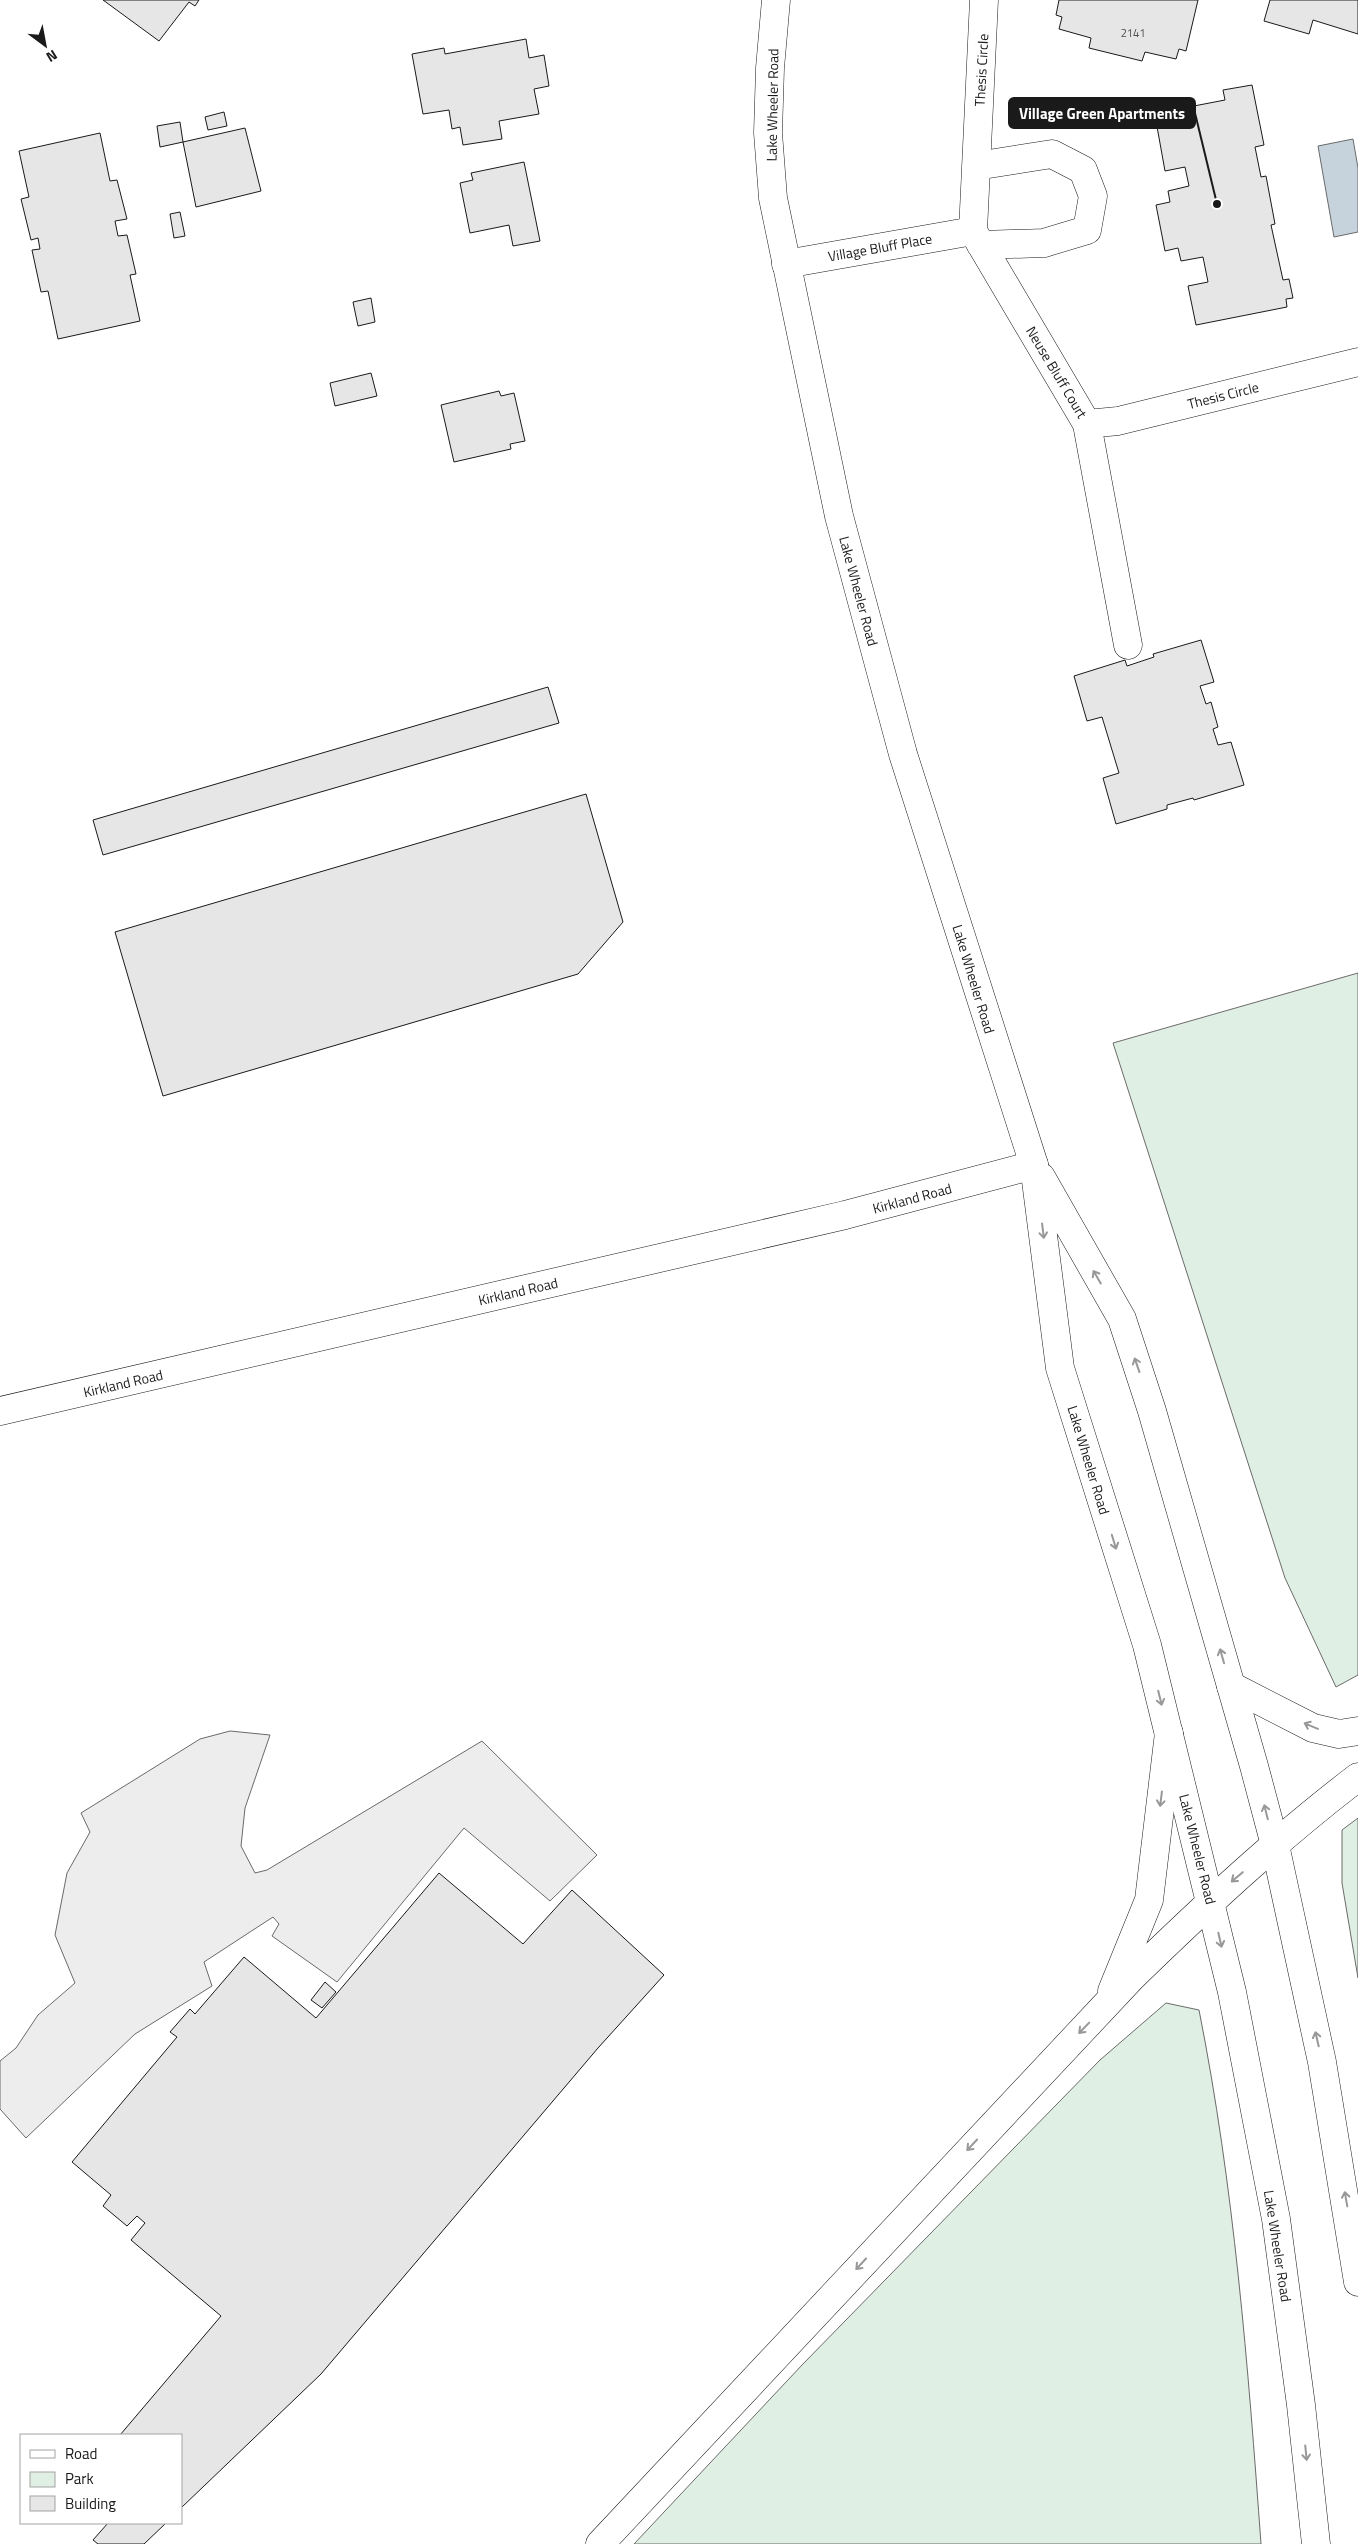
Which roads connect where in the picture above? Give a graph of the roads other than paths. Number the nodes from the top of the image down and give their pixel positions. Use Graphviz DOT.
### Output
graph roads {
  1 [pos="776,0"];
  2 [pos="984,0"];
  3 [pos="976,166"];
  4 [pos="977,238"];
  5 [pos="786,264"];
  6 [pos="1358,362"];
  7 [pos="1087,424"];
  8 [pos="1128,645"];
  9 [pos="1034,1166"];
  10 [pos="0,1411"];
  11 [pos="1231,1686"];
  12 [pos="1358,1731"];
  13 [pos="1169,1733"];
  14 [pos="1358,1777"];
  15 [pos="1274,1846"];
  16 [pos="1211,1900"];
  17 [pos="1107,2004"];
  18 [pos="1358,2282"];
  19 [pos="600,2544"];
  20 [pos="1316,2544"];
  1 -- 5 [label="main road, Lake Wheeler Road"];
  2 -- 3 [label="main road, Thesis Circle"];
  3 -- 4 [label="main road, Thesis Circle"];
  3 -- 4 [label="main road, Village Bluff Place"];
  4 -- 5 [label="main road, Village Bluff Place"];
  4 -- 7 [label="main road, Neuse Bluff Court"];
  5 -- 9 [label="main road, Lake Wheeler Road"];
  6 -- 7 [label="main road, Thesis Circle"];
  7 -- 8 [label="main road, Neuse Bluff Court"];
  9 -- 10 [label="main road, Kirkland Road"];
  11 -- 9 [label="main road, Lake Wheeler Road, one-way"];
  9 -- 13 [label="main road, Lake Wheeler Road, one-way"];
  12 -- 11 [label="main road, one-way"];
  15 -- 11 [label="main road, Lake Wheeler Road, one-way"];
  13 -- 16 [label="main road, Lake Wheeler Road"];
  13 -- 17 [label="main road, one-way"];
  14 -- 15 [label="main road"];
  15 -- 16 [label="main road, one-way"];
  18 -- 15 [label="main road, Lake Wheeler Road, one-way"];
  16 -- 17 [label="main road"];
  16 -- 20 [label="main road, Lake Wheeler Road, one-way"];
  17 -- 19 [label="main road, one-way"];
}
